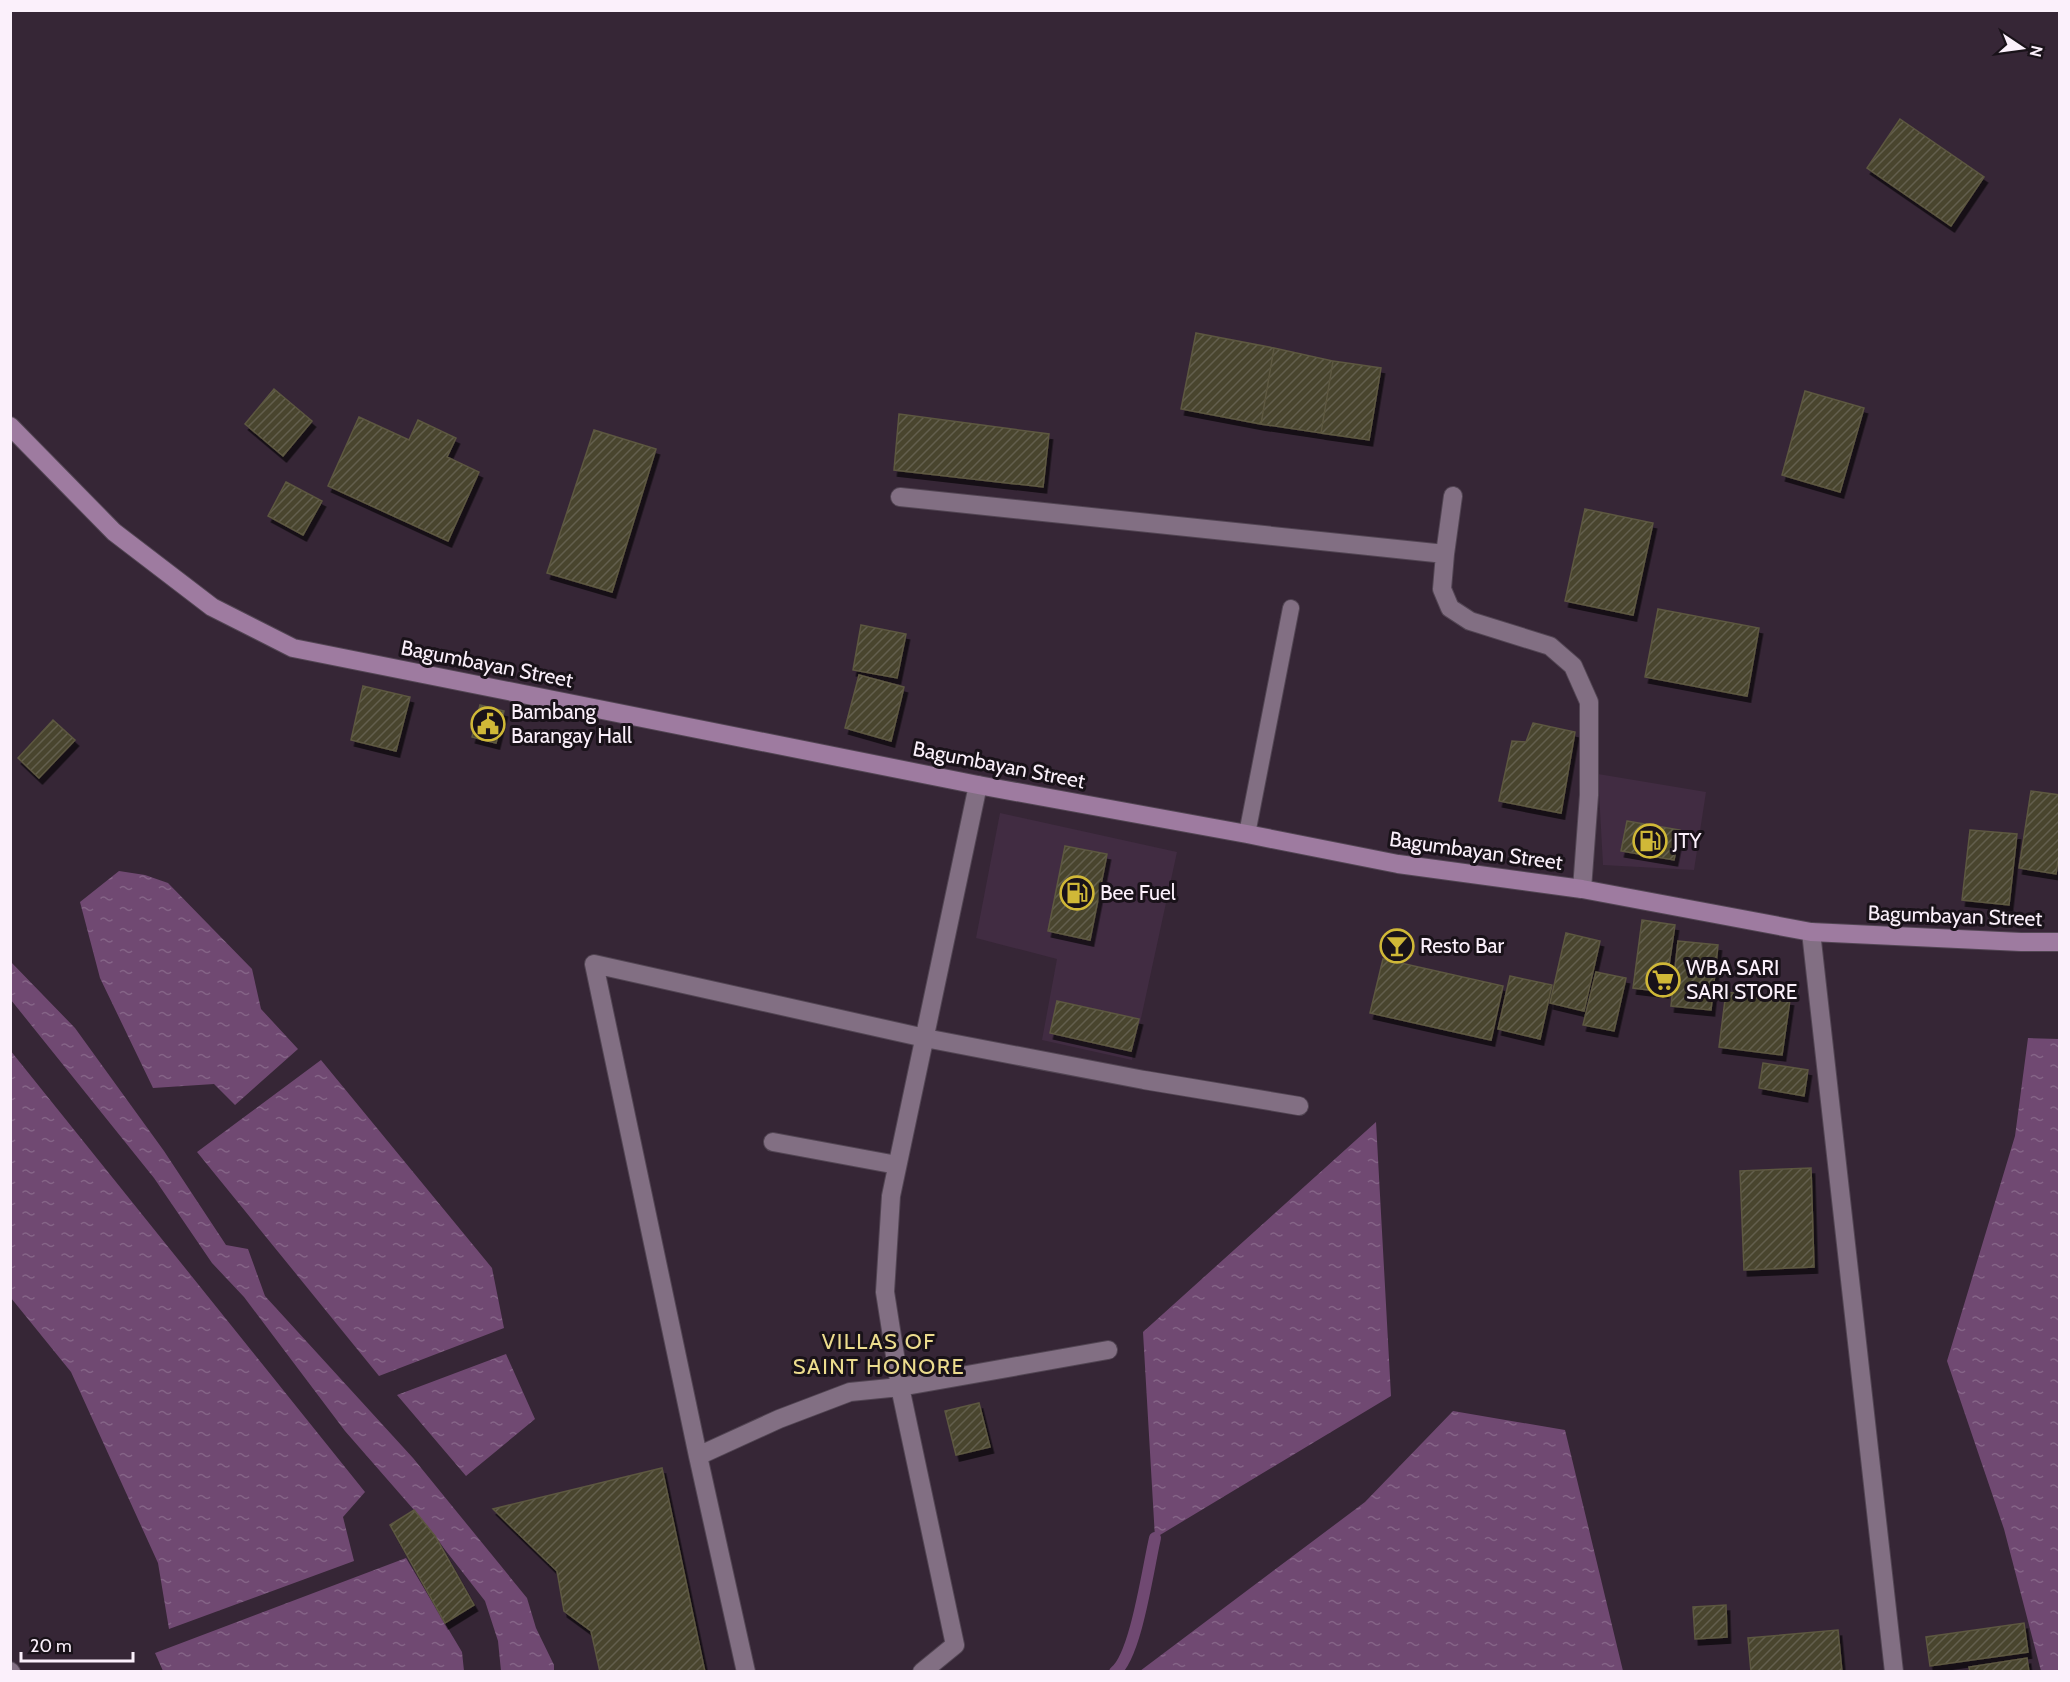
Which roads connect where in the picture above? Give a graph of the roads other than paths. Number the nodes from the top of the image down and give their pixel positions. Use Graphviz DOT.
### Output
graph roads {
  1 [pos="10,426"];
  2 [pos="1453,496"];
  3 [pos="900,497"];
  4 [pos="1445,554"];
  5 [pos="1291,608"];
  6 [pos="978,785"];
  7 [pos="1247,834"];
  8 [pos="1582,889"];
  9 [pos="1811,932"];
  10 [pos="2060,942"];
  11 [pos="925,1038"];
  12 [pos="1299,1106"];
  13 [pos="773,1142"];
  14 [pos="897,1165"];
  15 [pos="1108,1350"];
  16 [pos="900,1387"];
  17 [pos="698,1456"];
  18 [pos="746,1671"];
  19 [pos="922,1671"];
  20 [pos="1894,1671"];
  1 -- 6 [label="main road, Bagumbayan Street"];
  2 -- 4 [label="street"];
  3 -- 4 [label="street"];
  4 -- 8 [label="street"];
  5 -- 7 [label="lane"];
  6 -- 7 [label="main road, Bagumbayan Street"];
  6 -- 11 [label="street"];
  7 -- 8 [label="main road, Bagumbayan Street"];
  8 -- 9 [label="main road, Bagumbayan Street"];
  9 -- 10 [label="main road, Bagumbayan Street"];
  9 -- 20 [label="street"];
  11 -- 12 [label="street"];
  11 -- 14 [label="street"];
  11 -- 17 [label="street"];
  13 -- 14 [label="street"];
  14 -- 16 [label="street"];
  15 -- 16 [label="street"];
  16 -- 17 [label="street"];
  16 -- 19 [label="street"];
  17 -- 18 [label="street"];
}
